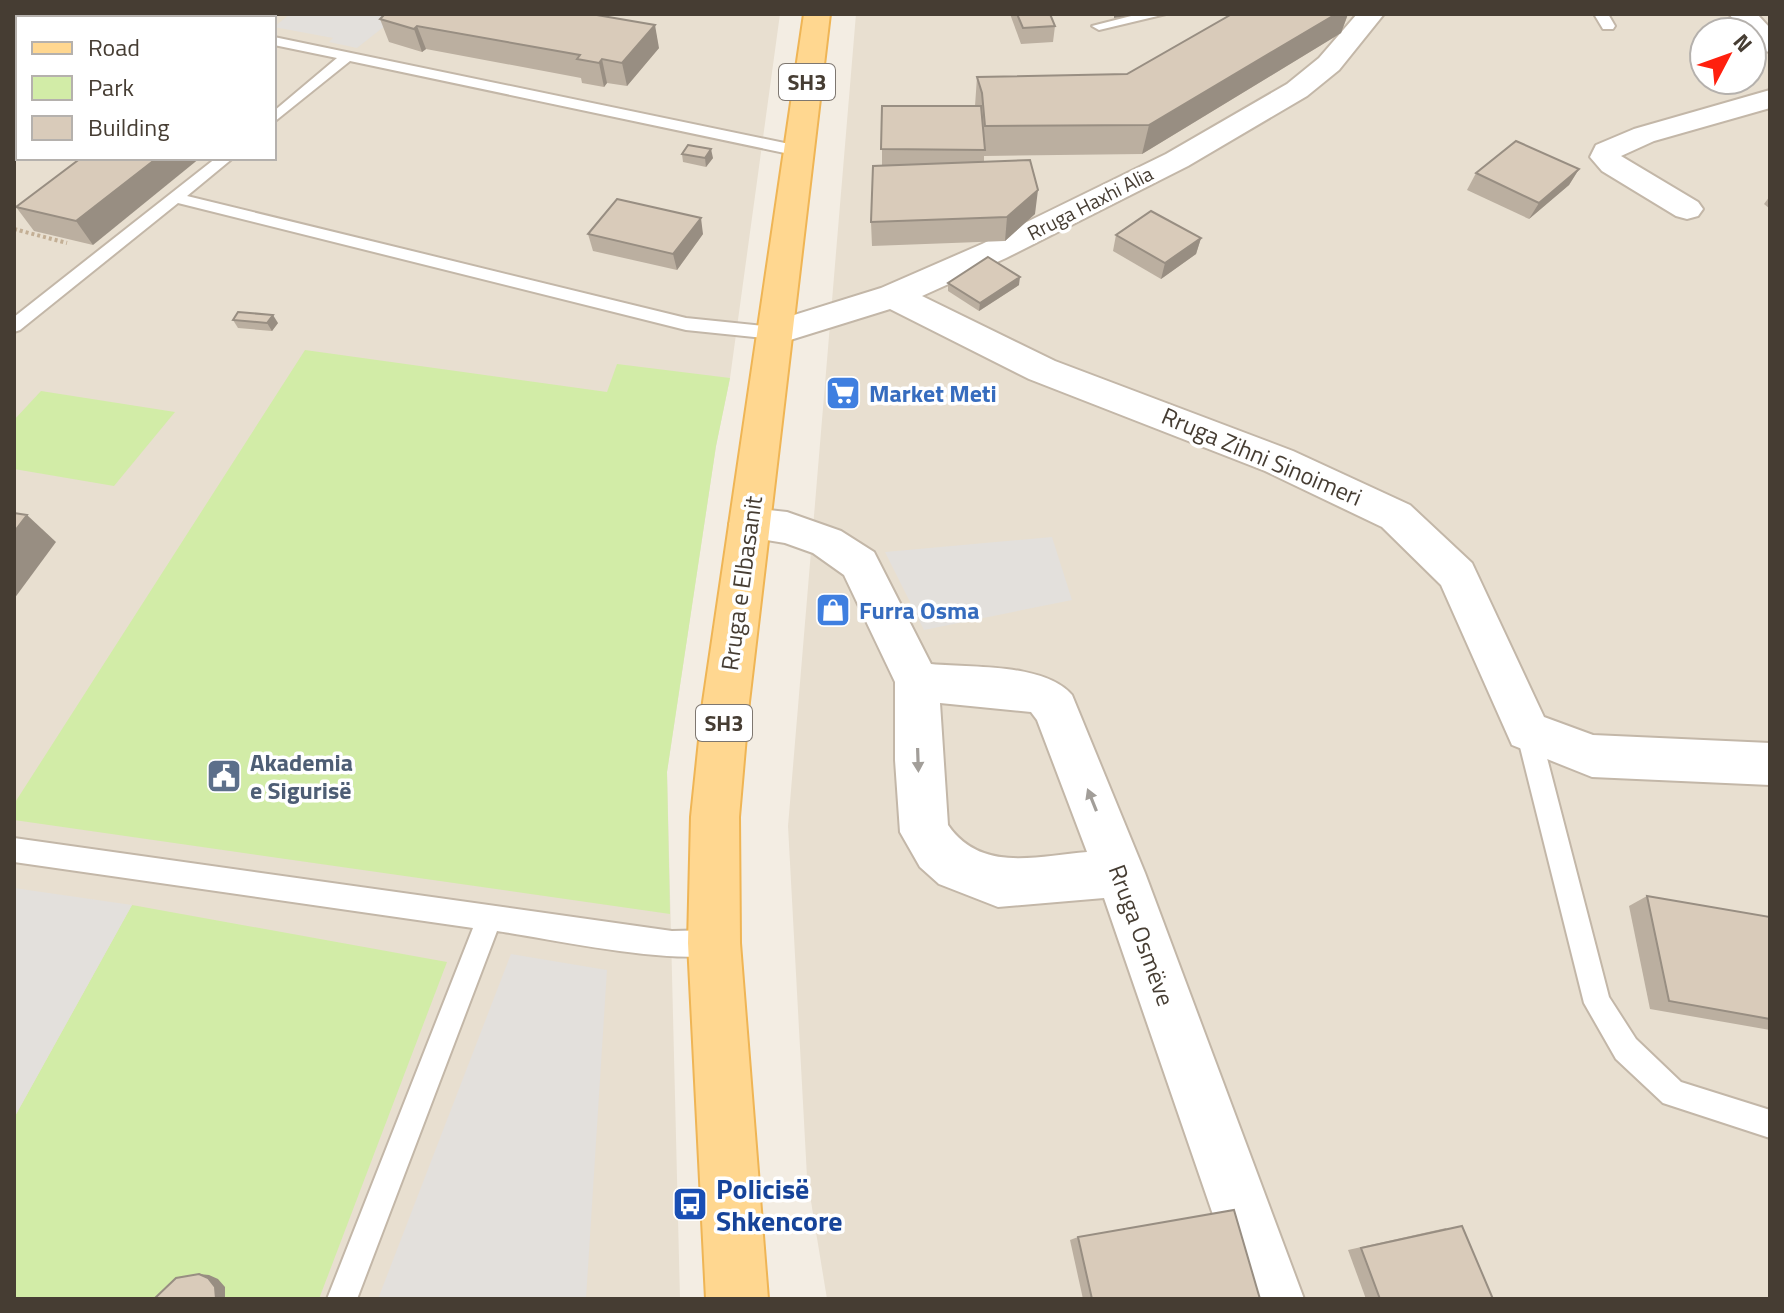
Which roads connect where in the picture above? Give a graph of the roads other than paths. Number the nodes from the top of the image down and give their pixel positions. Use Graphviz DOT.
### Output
graph roads {
  1 [pos="817,14"];
  2 [pos="1159,14"];
  3 [pos="1371,14"];
  4 [pos="1742,14"];
  5 [pos="1099,26"];
  6 [pos="276,41"];
  7 [pos="1770,44"];
  8 [pos="348,56"];
  9 [pos="1770,99"];
  10 [pos="276,116"];
  11 [pos="799,151"];
  12 [pos="223,160"];
  13 [pos="176,198"];
  14 [pos="1687,209"];
  15 [pos="893,296"];
  16 [pos="14,326"];
  17 [pos="774,333"];
  18 [pos="749,524"];
  19 [pos="917,682"];
  20 [pos="1528,731"];
  21 [pos="1770,764"];
  22 [pos="14,850"];
  23 [pos="1120,873"];
  24 [pos="490,916"];
  25 [pos="714,943"];
  26 [pos="1770,1124"];
  27 [pos="342,1299"];
  28 [pos="737,1299"];
  29 [pos="1273,1299"];
  1 -- 11 [label="main road, Rruga e Elbasanit / SH3"];
  2 -- 5 [label="lane"];
  3 -- 15 [label="street, Rruga Haxhi Alia"];
  4 -- 7 [label="street"];
  6 -- 8 [label="lane"];
  8 -- 10 [label="lane"];
  8 -- 11 [label="lane"];
  9 -- 14 [label="street"];
  11 -- 17 [label="main road, Rruga e Elbasanit / SH3"];
  12 -- 13 [label="lane"];
  13 -- 16 [label="lane"];
  13 -- 17 [label="lane"];
  15 -- 17 [label="street, Rruga Haxhi Alia"];
  15 -- 20 [label="street, Rruga Zihni Sinoimeri"];
  17 -- 18 [label="main road, Rruga e Elbasanit / SH3"];
  18 -- 19 [label="street"];
  18 -- 25 [label="main road, Rruga e Elbasanit / SH3"];
  23 -- 19 [label="street, Rruga Osmëve, one-way"];
  19 -- 23 [label="street, one-way"];
  20 -- 21 [label="street"];
  20 -- 26 [label="lane, Rruga Zihni Sinoimeri"];
  22 -- 24 [label="lane"];
  23 -- 29 [label="street, Rruga Osmëve"];
  24 -- 25 [label="lane"];
  24 -- 27 [label="lane"];
  25 -- 28 [label="main road, Rruga e Elbasanit / SH3"];
}
